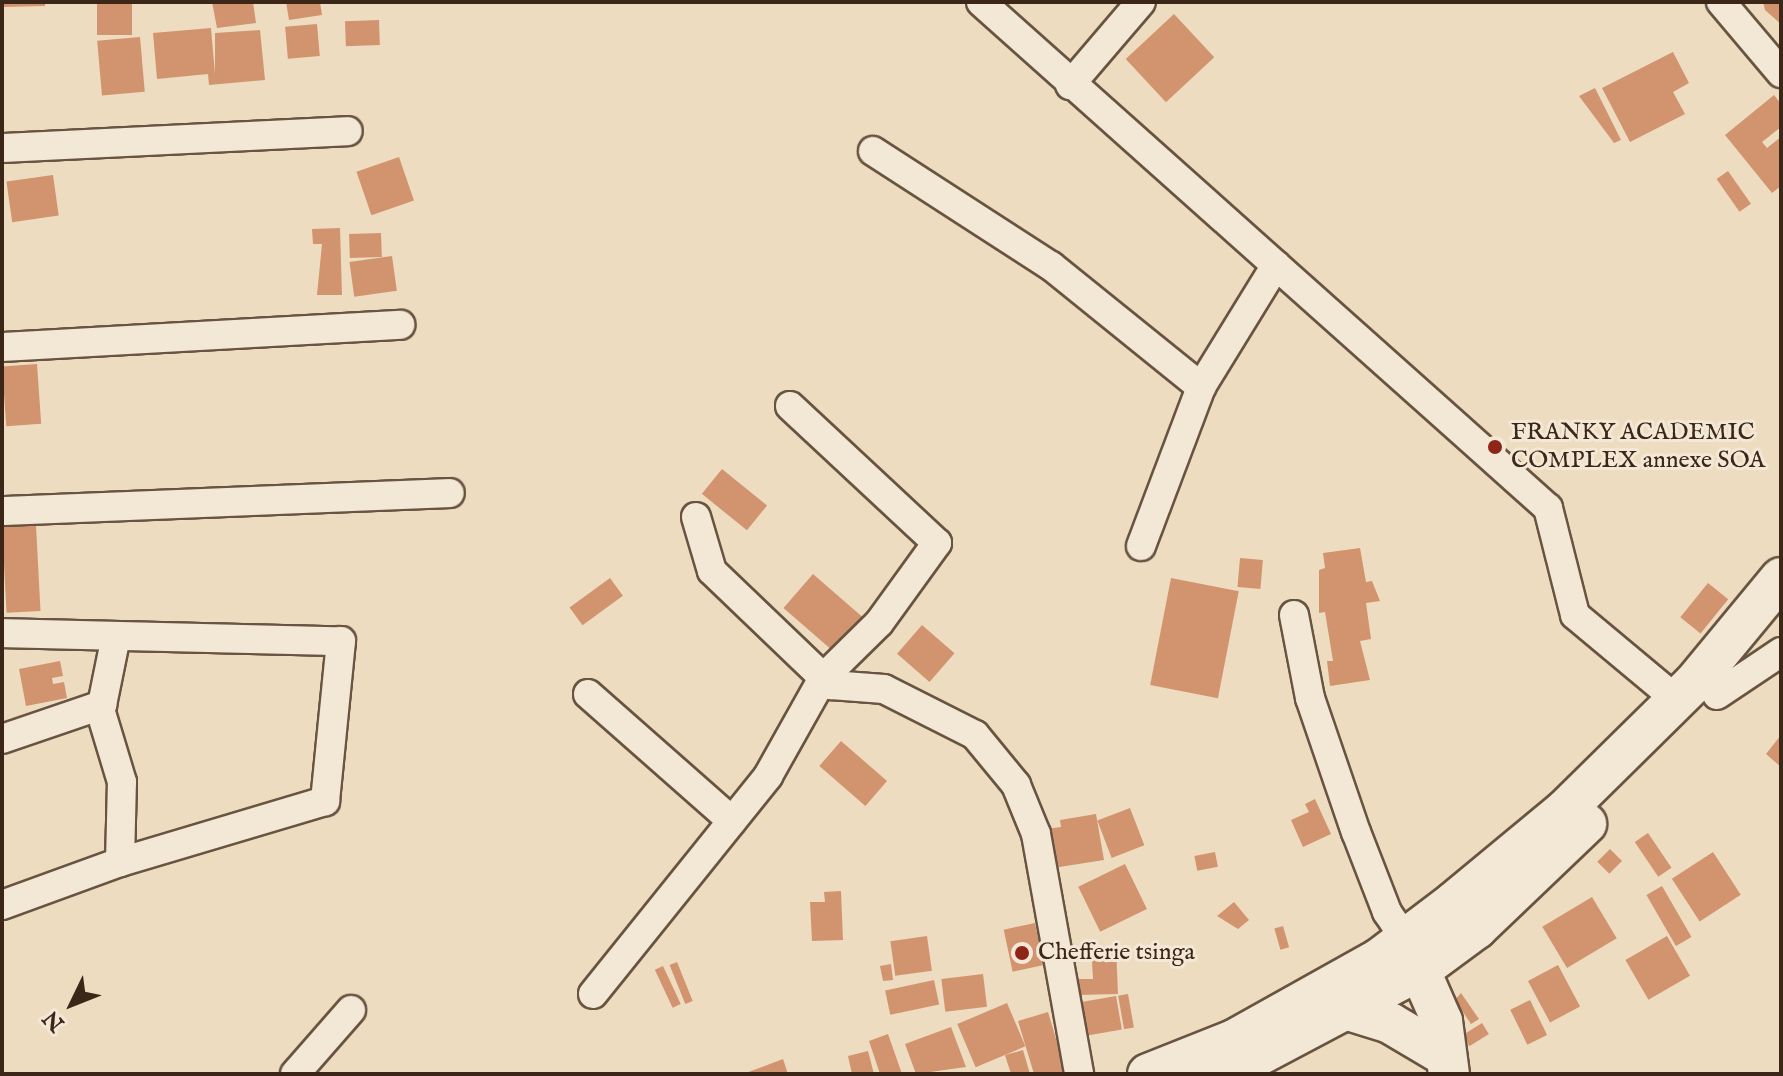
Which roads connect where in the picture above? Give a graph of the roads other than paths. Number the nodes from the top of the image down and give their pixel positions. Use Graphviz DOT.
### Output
graph roads {
  1 [pos="981,2"];
  2 [pos="1141,2"];
  3 [pos="1721,2"];
  4 [pos="1779,66"];
  5 [pos="1070,85"];
  6 [pos="348,131"];
  7 [pos="2,148"];
  8 [pos="873,151"];
  9 [pos="1276,265"];
  10 [pos="400,325"];
  11 [pos="2,347"];
  12 [pos="1201,387"];
  13 [pos="790,406"];
  14 [pos="450,493"];
  15 [pos="2,511"];
  16 [pos="696,517"];
  17 [pos="1141,546"];
  18 [pos="1781,578"];
  19 [pos="1294,615"];
  20 [pos="1781,619"];
  21 [pos="2,633"];
  22 [pos="116,636"];
  23 [pos="1781,652"];
  24 [pos="823,678"];
  25 [pos="588,694"];
  26 [pos="1717,695"];
  27 [pos="1677,700"];
  28 [pos="99,706"];
  29 [pos="2,739"];
  30 [pos="732,821"];
  31 [pos="120,862"];
  32 [pos="2,905"];
  33 [pos="1472,932"];
  34 [pos="1401,950"];
  35 [pos="593,994"];
  36 [pos="351,1010"];
  37 [pos="1348,1010"];
  38 [pos="1444,1053"];
  39 [pos="295,1074"];
  40 [pos="1079,1074"];
  41 [pos="1148,1074"];
  42 [pos="1223,1074"];
  1 -- 5 [label="street"];
  2 -- 5 [label="street"];
  3 -- 4 [label="street"];
  5 -- 9 [label="street"];
  6 -- 7 [label="street"];
  8 -- 12 [label="street"];
  9 -- 12 [label="street"];
  9 -- 27 [label="street"];
  10 -- 11 [label="street"];
  12 -- 17 [label="street"];
  13 -- 24 [label="street"];
  14 -- 15 [label="street"];
  16 -- 24 [label="street"];
  18 -- 27 [label="main road"];
  19 -- 34 [label="street"];
  20 -- 26 [label="main road"];
  21 -- 22 [label="street"];
  22 -- 28 [label="street"];
  22 -- 31 [label="street"];
  23 -- 26 [label="street"];
  24 -- 30 [label="street"];
  24 -- 40 [label="street"];
  25 -- 30 [label="street"];
  26 -- 33 [label="main road"];
  27 -- 34 [label="main road"];
  28 -- 29 [label="street"];
  28 -- 31 [label="street"];
  30 -- 35 [label="street"];
  31 -- 32 [label="street"];
  33 -- 34 [label="main road"];
  33 -- 38 [label="main road"];
  34 -- 37 [label="main road"];
  34 -- 38 [label="main road"];
  34 -- 41 [label="main road"];
  36 -- 39 [label="street"];
  37 -- 38 [label="main road"];
  37 -- 42 [label="main road"];
}
